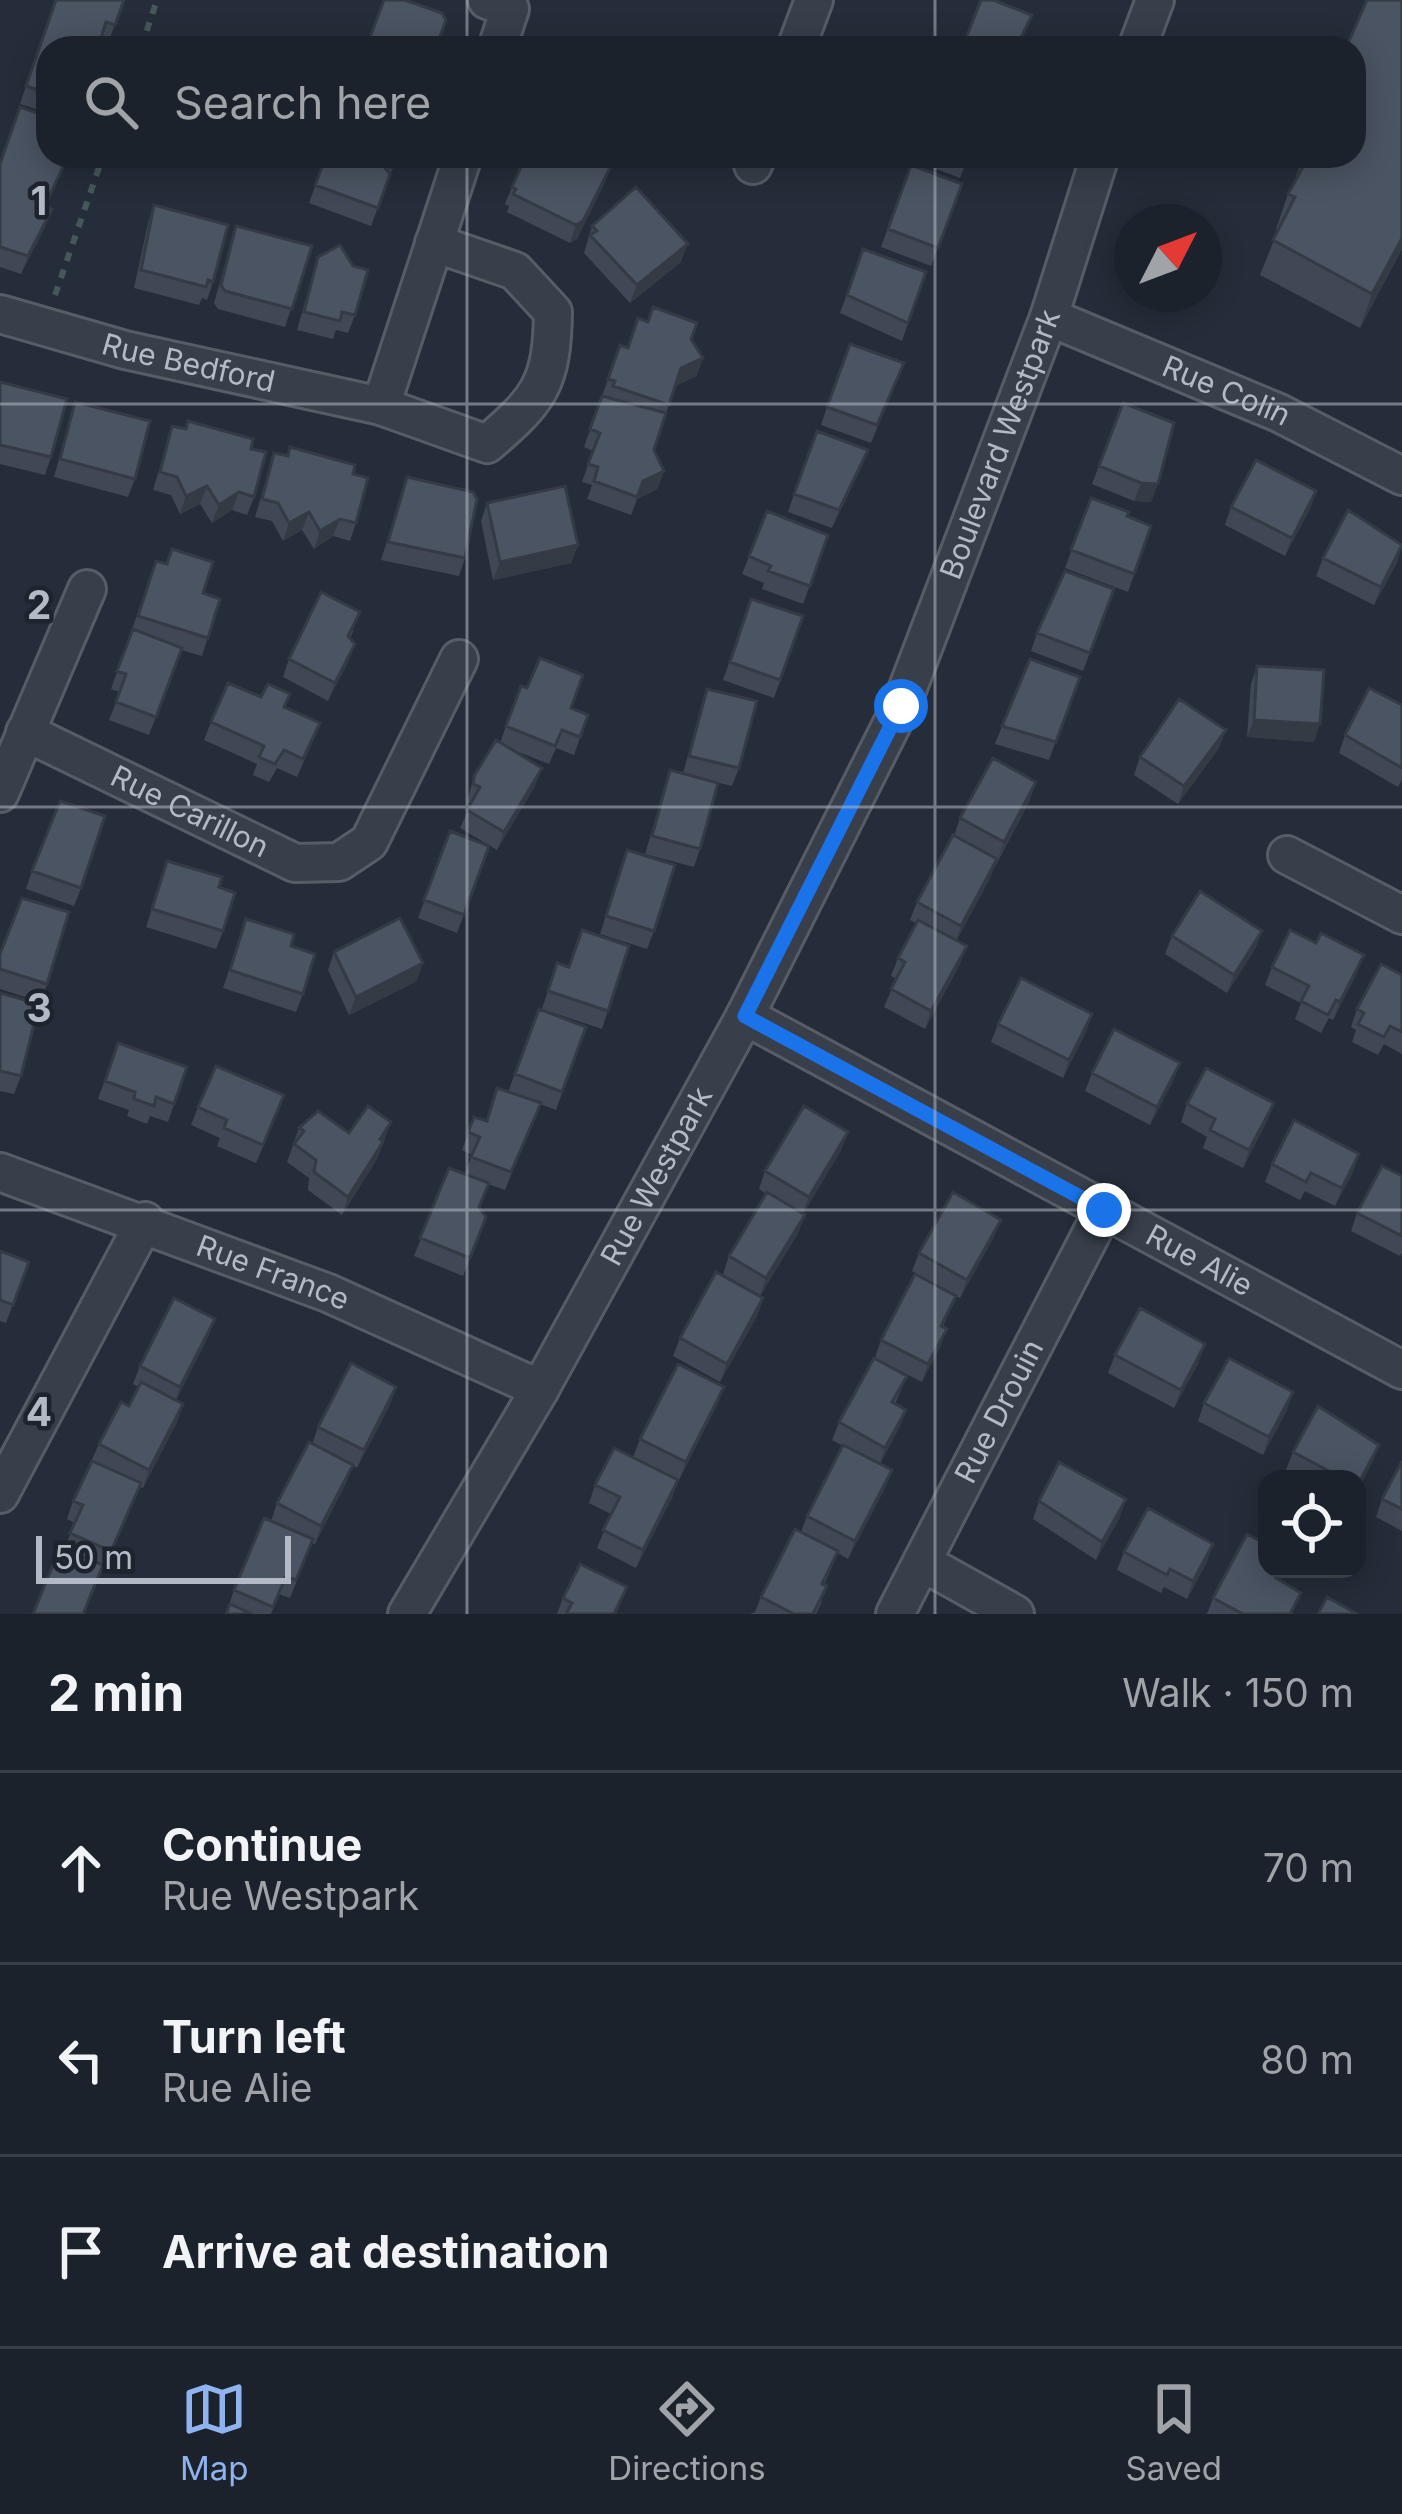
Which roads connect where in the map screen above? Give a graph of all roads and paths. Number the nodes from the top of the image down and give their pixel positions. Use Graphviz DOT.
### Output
graph roads {
  1 [pos="158,0"];
  2 [pos="487,0"];
  3 [pos="814,0"];
  4 [pos="1155,0"];
  5 [pos="145,36"];
  6 [pos="501,36"];
  7 [pos="800,36"];
  8 [pos="1142,36"];
  9 [pos="100,168"];
  10 [pos="459,168"];
  11 [pos="1096,168"];
  12 [pos="434,244"];
  13 [pos="0,314"];
  14 [pos="1048,317"];
  15 [pos="44,327"];
  16 [pos="381,406"];
  17 [pos="1402,476"];
  18 [pos="87,589"];
  19 [pos="459,659"];
  20 [pos="889,728"];
  21 [pos="25,732"];
  22 [pos="0,793"];
  23 [pos="1287,855"];
  24 [pos="1402,915"];
  25 [pos="745,1016"];
  26 [pos="0,1172"];
  27 [pos="1104,1210"];
  28 [pos="145,1221"];
  29 [pos="1402,1370"];
  30 [pos="540,1389"];
  31 [pos="0,1494"];
  32 [pos="922,1562"];
  33 [pos="407,1614"];
  34 [pos="895,1614"];
  35 [pos="1015,1614"];
  1 -- 5 [label="path"];
  2 -- 6 [label="street"];
  3 -- 7 [label="street"];
  4 -- 8 [label="street"];
  9 -- 15 [label="path"];
  10 -- 12 [label="street"];
  11 -- 14 [label="street, Boulevard Westpark"];
  12 -- 16 [label="street"];
  12 -- 16 [label="street, Rue Bedford"];
  13 -- 15 [label="street, Rue Bedford"];
  14 -- 17 [label="street, Rue Colin"];
  14 -- 20 [label="street, Boulevard Westpark"];
  15 -- 16 [label="street, Rue Bedford"];
  18 -- 21 [label="street"];
  19 -- 21 [label="street, Rue Carillon"];
  20 -- 25 [label="street, Rue Westpark"];
  21 -- 22 [label="street"];
  23 -- 24 [label="street"];
  25 -- 27 [label="street, Rue Alie"];
  25 -- 30 [label="street, Rue Westpark"];
  26 -- 28 [label="street, Rue France"];
  27 -- 29 [label="street, Rue Alie"];
  27 -- 32 [label="street, Rue Drouin"];
  28 -- 30 [label="street, Rue France"];
  28 -- 31 [label="street"];
  30 -- 33 [label="street, Rue Westpark"];
  32 -- 34 [label="street, Rue Drouin"];
  32 -- 35 [label="street"];
}
